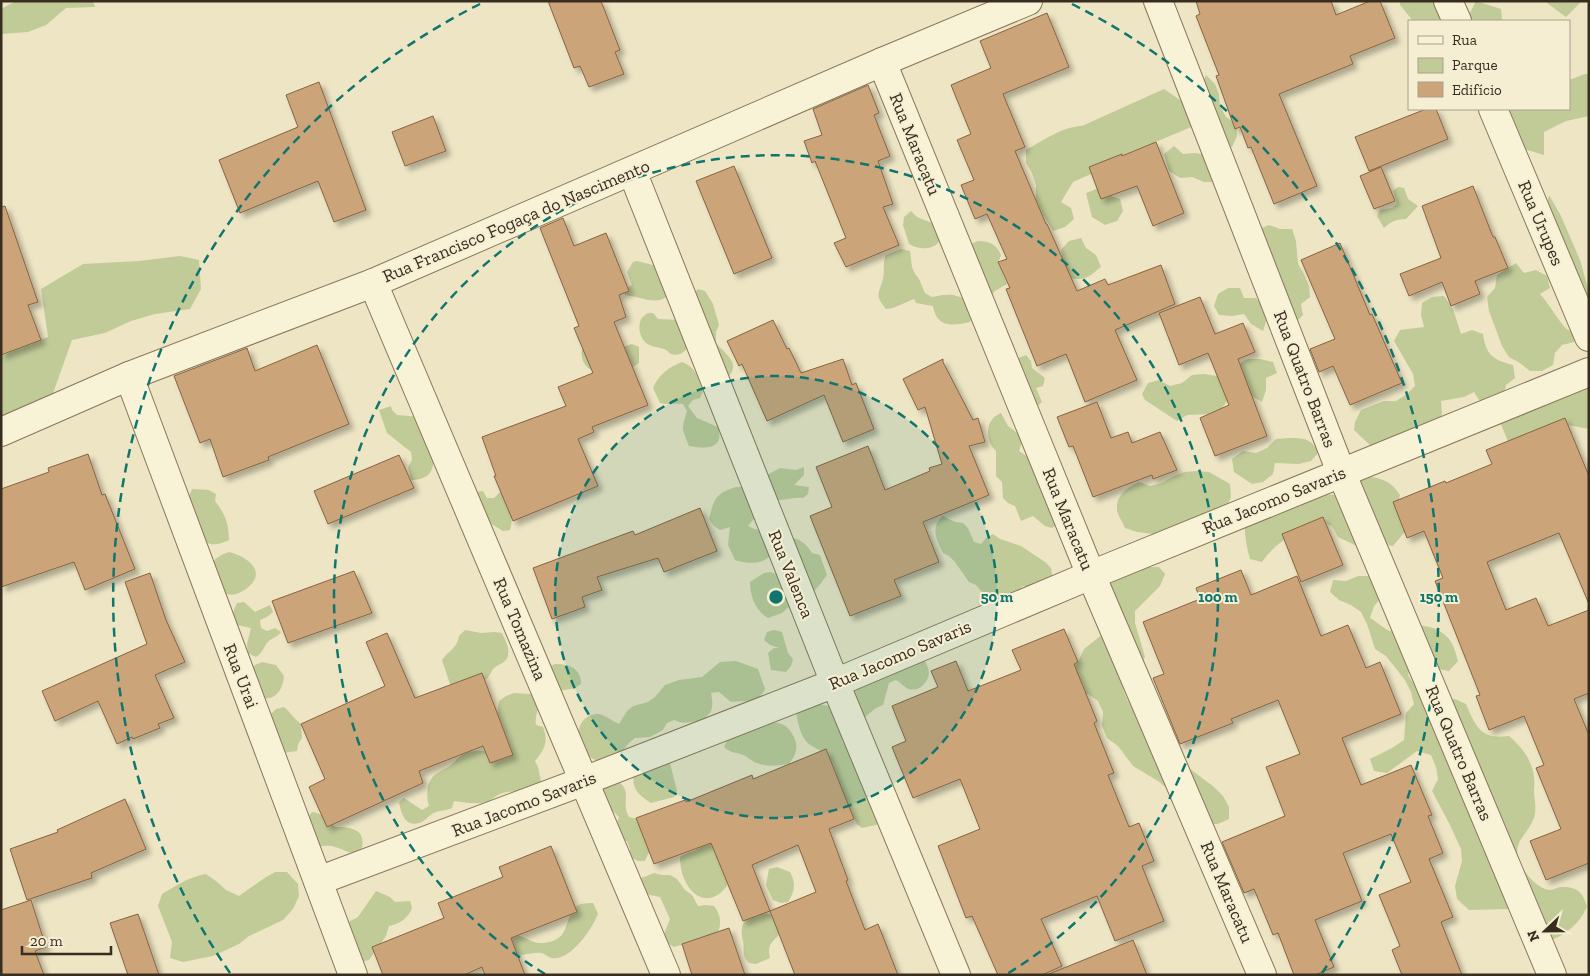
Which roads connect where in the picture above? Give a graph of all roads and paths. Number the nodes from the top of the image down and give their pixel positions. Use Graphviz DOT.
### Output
graph roads {
  1 [pos="1028,1"];
  2 [pos="1158,1"];
  3 [pos="1448,1"];
  4 [pos="1457,20"];
  5 [pos="882,62"];
  6 [pos="1493,110"];
  7 [pos="632,171"];
  8 [pos="373,283"];
  9 [pos="1589,337"];
  10 [pos="1589,372"];
  11 [pos="129,376"];
  12 [pos="1,432"];
  13 [pos="1341,472"];
  14 [pos="1091,575"];
  15 [pos="835,683"];
  16 [pos="584,781"];
  17 [pos="318,881"];
  18 [pos="354,975"];
  19 [pos="666,975"];
  20 [pos="956,975"];
  21 [pos="1262,975"];
  22 [pos="1552,975"];
  1 -- 5 [label="street, Rua Francisco Fogaça do Nascimento"];
  2 -- 13 [label="street, Rua Quatro Barras"];
  3 -- 4 [label="street"];
  5 -- 7 [label="street, Rua Francisco Fogaça do Nascimento"];
  5 -- 14 [label="street, Rua Maracatu"];
  6 -- 9 [label="street, Rua Urupes"];
  7 -- 8 [label="street, Rua Francisco Fogaça do Nascimento"];
  7 -- 15 [label="street, Rua Valenca"];
  8 -- 11 [label="street, Rua Francisco Fogaça do Nascimento"];
  8 -- 16 [label="street, Rua Tomazina"];
  10 -- 13 [label="street, Rua Jacomo Savaris"];
  11 -- 12 [label="street, Rua Francisco Fogaça do Nascimento"];
  11 -- 17 [label="street, Rua Urai"];
  13 -- 14 [label="street, Rua Jacomo Savaris"];
  13 -- 22 [label="street, Rua Quatro Barras"];
  14 -- 15 [label="street, Rua Jacomo Savaris"];
  14 -- 21 [label="street, Rua Maracatu"];
  15 -- 16 [label="street, Rua Jacomo Savaris"];
  15 -- 20 [label="street, Rua Valenca"];
  16 -- 17 [label="street, Rua Jacomo Savaris"];
  16 -- 19 [label="street, Rua Tomazina"];
  17 -- 18 [label="street, Rua Urai"];
}
